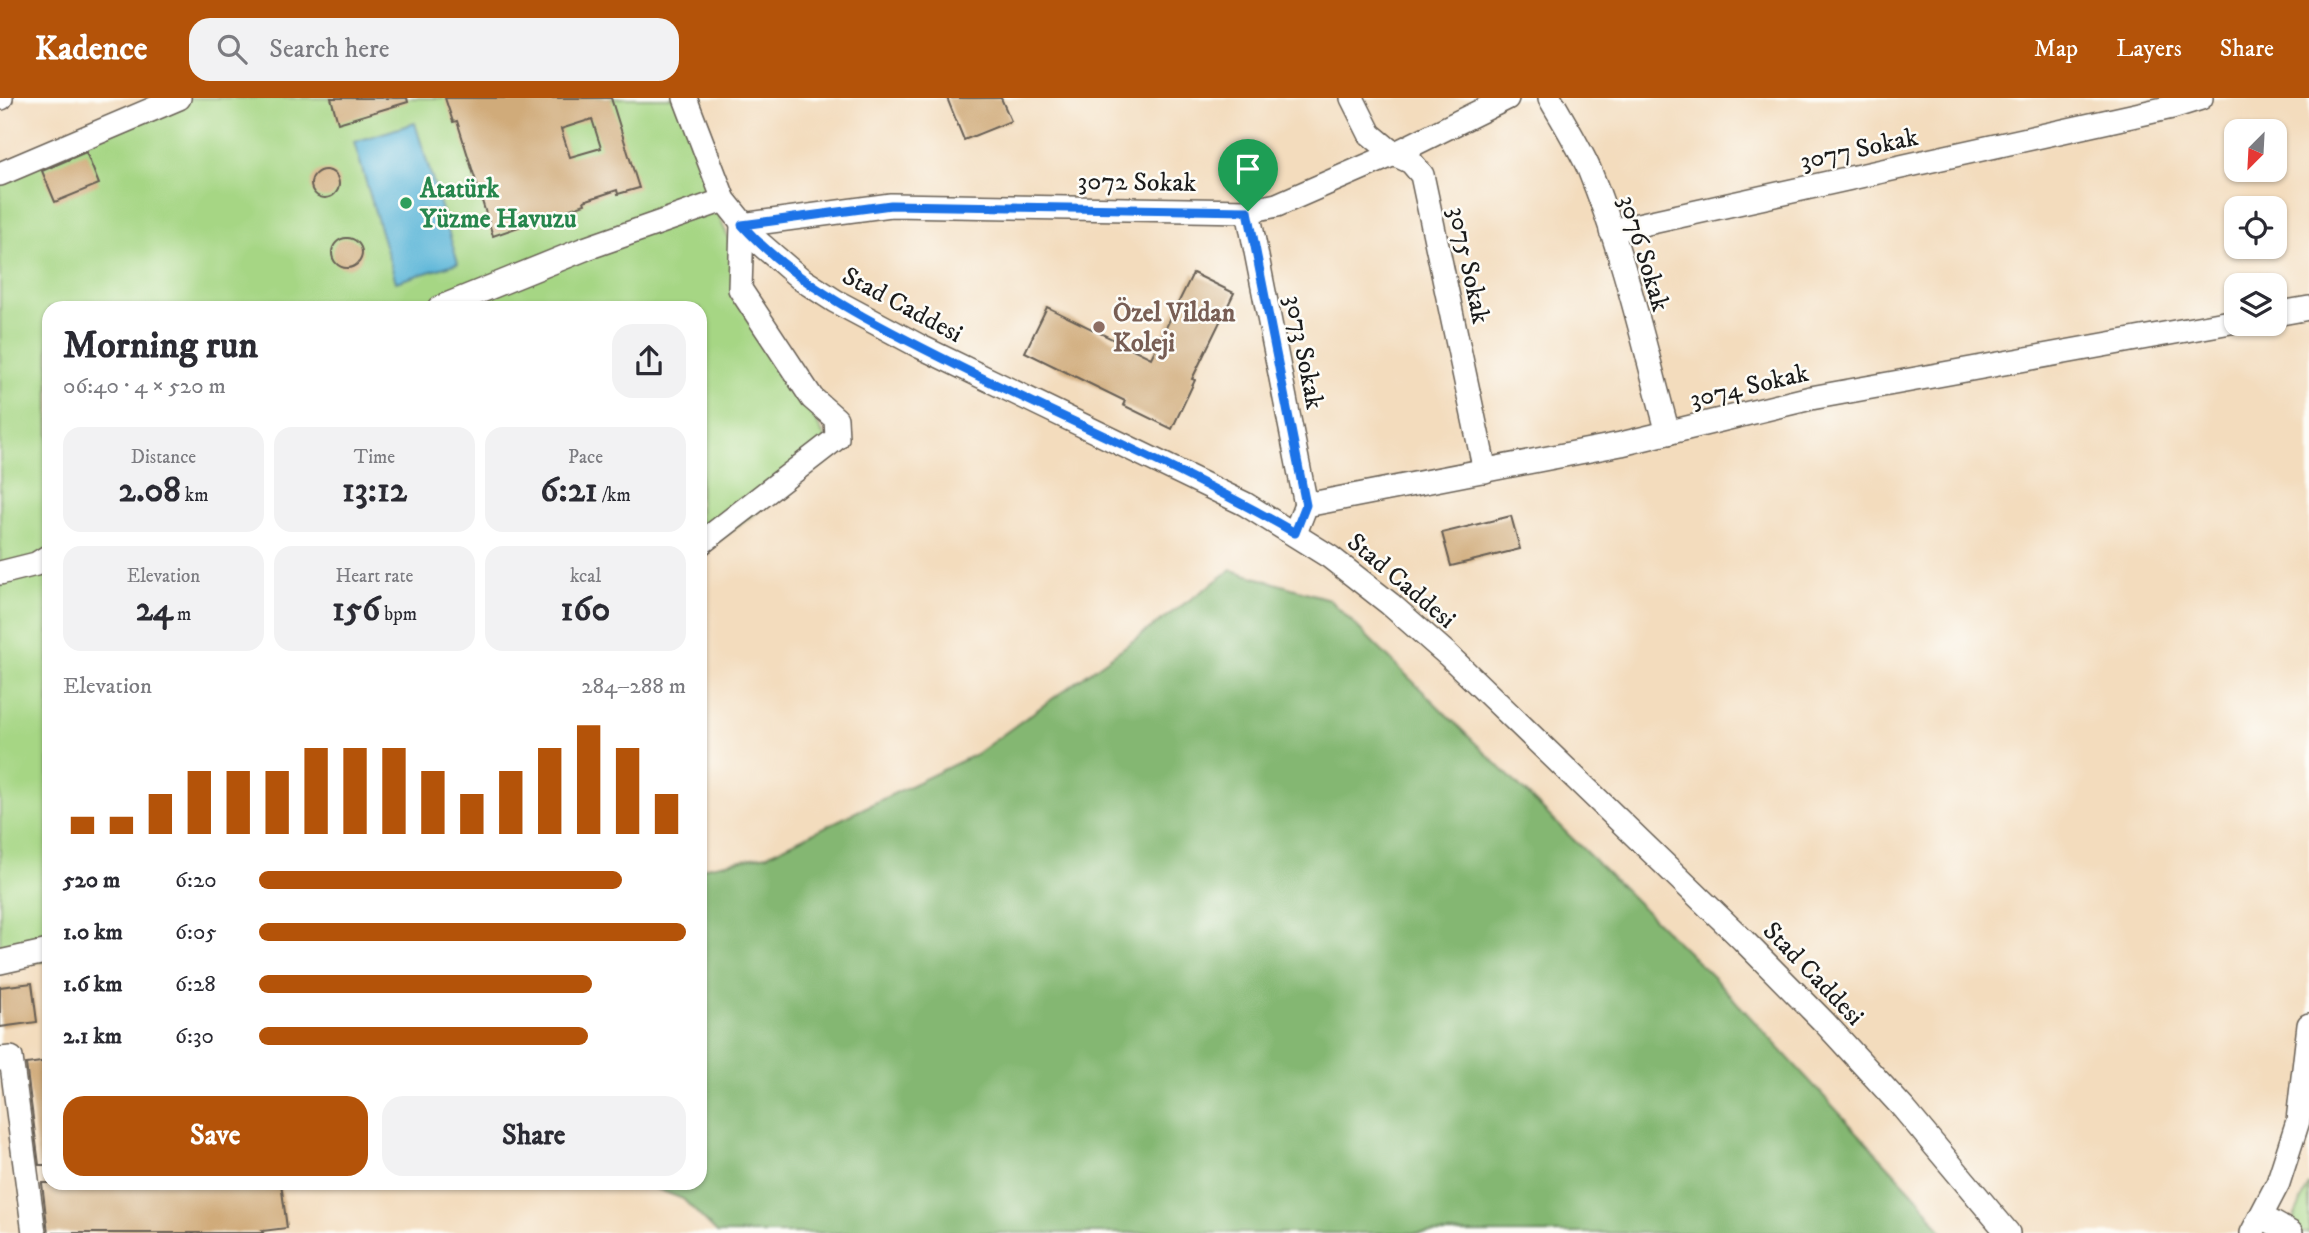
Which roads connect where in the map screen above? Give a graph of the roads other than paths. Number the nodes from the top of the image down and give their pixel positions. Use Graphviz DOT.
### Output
graph roads {
  1 [pos="685,98"];
  2 [pos="1352,98"];
  3 [pos="1507,98"];
  4 [pos="1550,98"];
  5 [pos="2201,98"];
  6 [pos="174,99"];
  7 [pos="1394,154"];
  8 [pos="0,173"];
  9 [pos="724,200"];
  10 [pos="1248,211"];
  11 [pos="742,225"];
  12 [pos="1611,231"];
  13 [pos="456,301"];
  14 [pos="2309,308"];
  15 [pos="2287,312"];
  16 [pos="2224,323"];
  17 [pos="1668,433"];
  18 [pos="1485,471"];
  19 [pos="1306,505"];
  20 [pos="1295,533"];
  21 [pos="707,539"];
  22 [pos="42,560"];
  23 [pos="0,573"];
  24 [pos="42,953"];
  25 [pos="0,962"];
  26 [pos="2309,1025"];
  27 [pos="5,1059"];
  28 [pos="2257,1225"];
  29 [pos="34,1233"];
  30 [pos="2008,1233"];
  31 [pos="2291,1233"];
  1 -- 9 [label="street, Stad Caddesi"];
  2 -- 7 [label="street, 3075 Sokak"];
  3 -- 7 [label="street, 3072 Sokak"];
  4 -- 12 [label="street, 3076 Sokak"];
  5 -- 12 [label="street, 3077 Sokak"];
  6 -- 8 [label="street"];
  7 -- 10 [label="street, 3072 Sokak"];
  7 -- 18 [label="street, 3075 Sokak"];
  9 -- 11 [label="street, Stad Caddesi"];
  9 -- 13 [label="street"];
  10 -- 11 [label="street, 3072 Sokak"];
  10 -- 19 [label="street, 3073 Sokak"];
  11 -- 20 [label="street, Stad Caddesi"];
  11 -- 21 [label="street"];
  12 -- 17 [label="street, 3076 Sokak"];
  14 -- 15 [label="street"];
  16 -- 17 [label="street, 3074 Sokak"];
  17 -- 18 [label="street, 3074 Sokak"];
  18 -- 19 [label="street, 3074 Sokak"];
  19 -- 20 [label="street"];
  20 -- 30 [label="street, Stad Caddesi"];
  22 -- 23 [label="street"];
  24 -- 25 [label="street"];
  26 -- 28 [label="street"];
  27 -- 29 [label="street"];
  28 -- 31 [label="street"];
}
